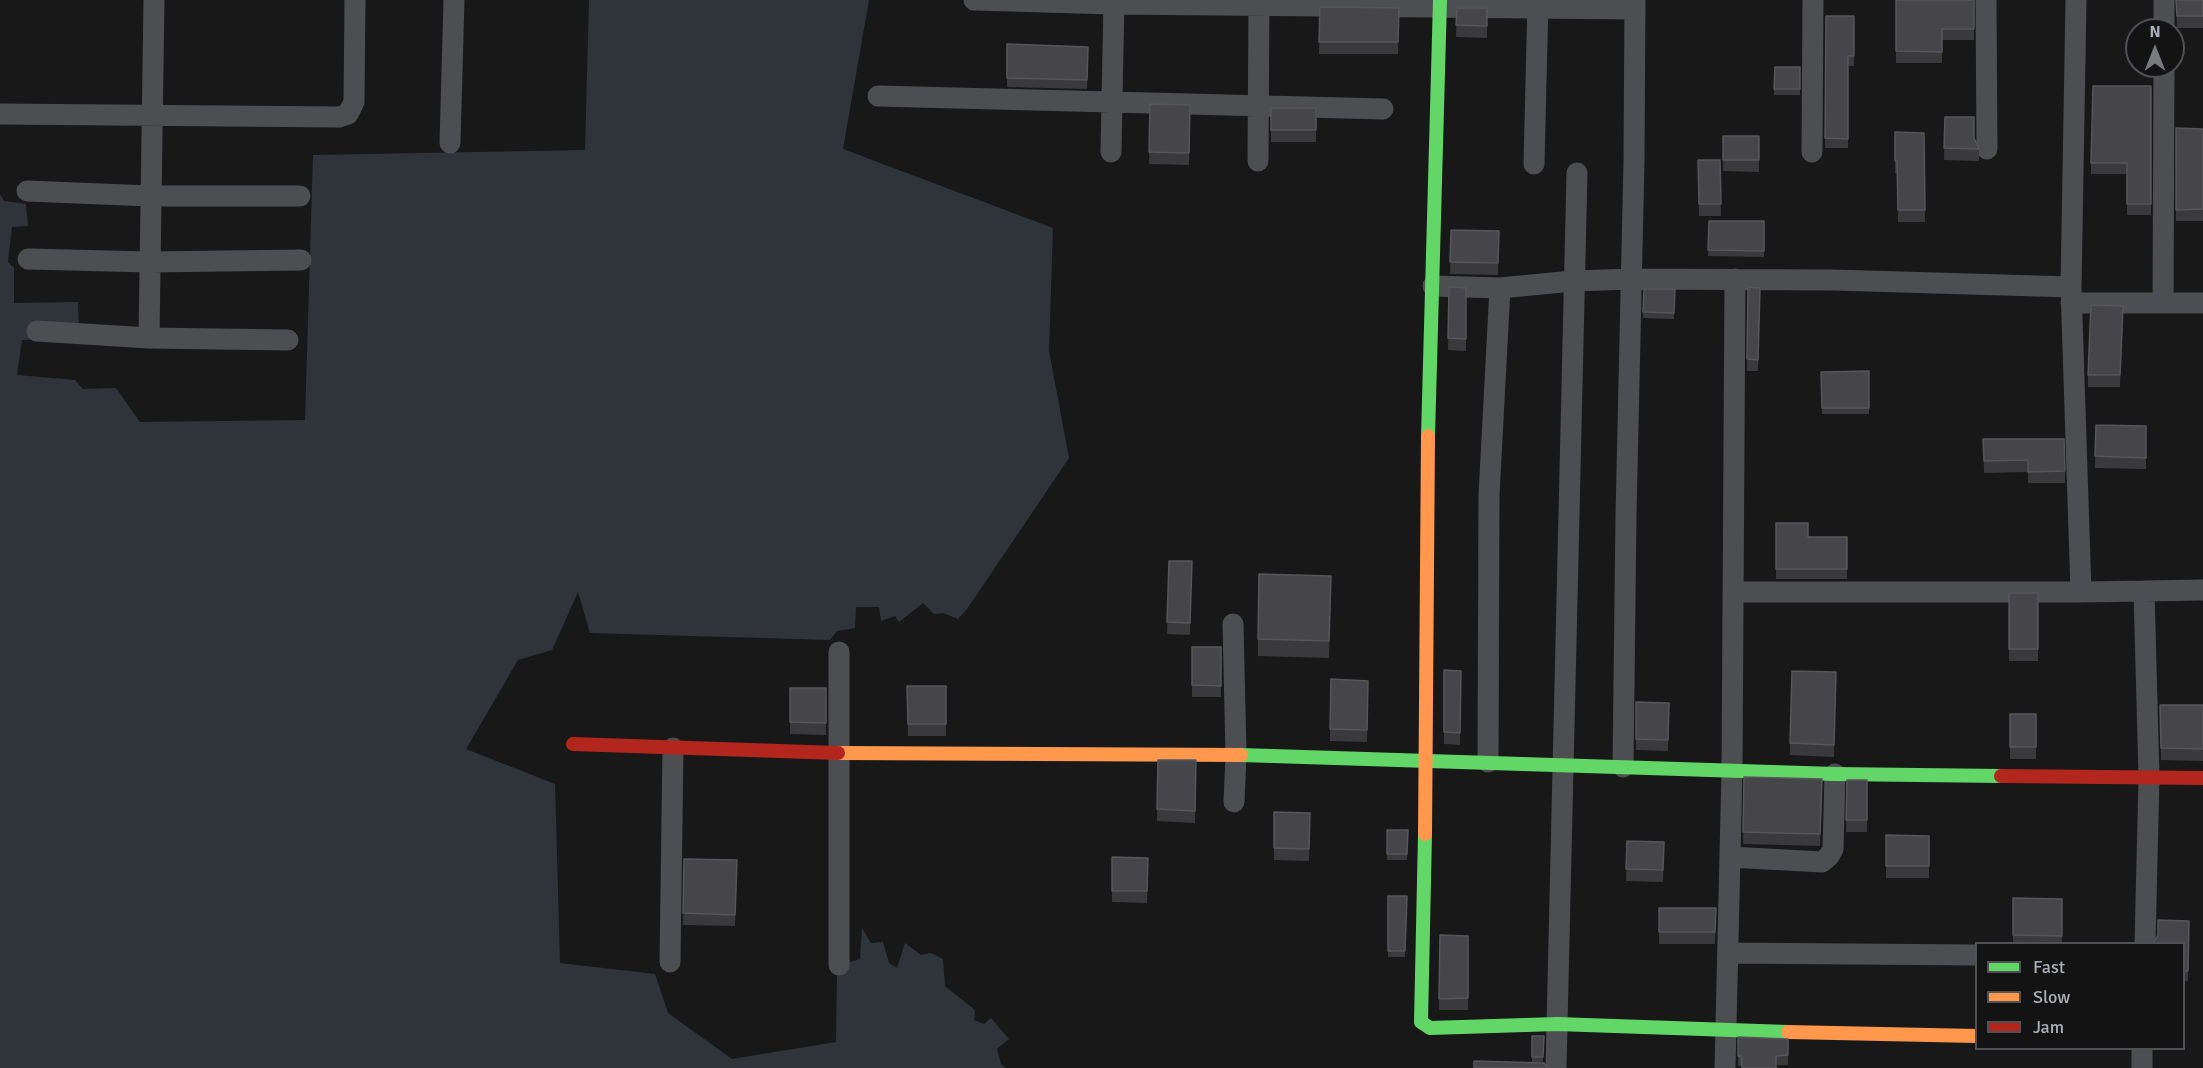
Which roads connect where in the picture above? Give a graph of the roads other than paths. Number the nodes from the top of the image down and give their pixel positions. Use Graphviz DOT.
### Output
graph roads {
  1 [pos="154,0"];
  2 [pos="356,0"];
  3 [pos="454,0"];
  4 [pos="974,0"];
  5 [pos="1813,0"];
  6 [pos="1986,0"];
  7 [pos="2076,0"];
  8 [pos="2164,0"];
  9 [pos="1114,2"];
  10 [pos="1259,3"];
  11 [pos="1440,3"];
  12 [pos="1538,4"];
  13 [pos="1635,5"];
  14 [pos="2164,18"];
  15 [pos="2164,78"];
  16 [pos="878,96"];
  17 [pos="1112,102"];
  18 [pos="1258,106"];
  19 [pos="1383,109"];
  20 [pos="0,114"];
  21 [pos="153,115"];
  22 [pos="450,143"];
  23 [pos="1987,149"];
  24 [pos="1111,152"];
  25 [pos="1812,152"];
  26 [pos="1258,161"];
  27 [pos="1534,164"];
  28 [pos="1577,173"];
  29 [pos="27,191"];
  30 [pos="151,196"];
  31 [pos="300,196"];
  32 [pos="28,260"];
  33 [pos="301,260"];
  34 [pos="150,262"];
  35 [pos="1632,279"];
  36 [pos="1735,279"];
  37 [pos="1573,281"];
  38 [pos="1433,286"];
  39 [pos="1500,288"];
  40 [pos="2071,295"];
  41 [pos="2163,303"];
  42 [pos="2203,303"];
  43 [pos="37,331"];
  44 [pos="149,338"];
  45 [pos="288,340"];
  46 [pos="2203,590"];
  47 [pos="2144,591"];
  48 [pos="1733,592"];
  49 [pos="2081,592"];
  50 [pos="1233,624"];
  51 [pos="839,652"];
  52 [pos="573,744"];
  53 [pos="672,748"];
  54 [pos="840,752"];
  55 [pos="1236,755"];
  56 [pos="1427,760"];
  57 [pos="1488,762"];
  58 [pos="1563,765"];
  59 [pos="1623,767"];
  60 [pos="1732,770"];
  61 [pos="1835,774"];
  62 [pos="2149,777"];
  63 [pos="2203,778"];
  64 [pos="1234,802"];
  65 [pos="1730,857"];
  66 [pos="2145,942"];
  67 [pos="1728,952"];
  68 [pos="1975,955"];
  69 [pos="670,963"];
  70 [pos="839,965"];
  71 [pos="1557,1024"];
  72 [pos="1726,1029"];
  73 [pos="1975,1036"];
  74 [pos="2142,1050"];
  75 [pos="1556,1068"];
  76 [pos="1725,1068"];
  77 [pos="2142,1068"];
  1 -- 21 [label="street"];
  2 -- 21 [label="street"];
  3 -- 22 [label="street"];
  4 -- 9 [label="street"];
  5 -- 25 [label="street"];
  6 -- 23 [label="street"];
  7 -- 40 [label="street"];
  8 -- 14 [label="street"];
  9 -- 10 [label="street"];
  9 -- 17 [label="street"];
  10 -- 11 [label="street"];
  10 -- 18 [label="street"];
  11 -- 12 [label="street"];
  11 -- 38 [label="street"];
  12 -- 13 [label="street"];
  12 -- 27 [label="street"];
  13 -- 35 [label="street"];
  15 -- 41 [label="street"];
  16 -- 17 [label="street"];
  17 -- 18 [label="street"];
  17 -- 24 [label="street"];
  18 -- 19 [label="street"];
  18 -- 26 [label="street"];
  20 -- 21 [label="street"];
  21 -- 30 [label="street"];
  28 -- 37 [label="street"];
  29 -- 30 [label="street"];
  30 -- 31 [label="street"];
  30 -- 34 [label="street"];
  32 -- 34 [label="street"];
  33 -- 34 [label="street"];
  34 -- 44 [label="street"];
  35 -- 36 [label="street"];
  35 -- 37 [label="street"];
  35 -- 59 [label="street"];
  36 -- 40 [label="street"];
  36 -- 48 [label="street"];
  37 -- 39 [label="street"];
  37 -- 58 [label="street"];
  38 -- 39 [label="street"];
  38 -- 56 [label="street"];
  39 -- 57 [label="street"];
  40 -- 41 [label="street"];
  40 -- 49 [label="street"];
  41 -- 42 [label="street"];
  43 -- 44 [label="street"];
  44 -- 45 [label="street"];
  46 -- 47 [label="street"];
  47 -- 49 [label="street"];
  47 -- 62 [label="street"];
  48 -- 49 [label="street"];
  48 -- 60 [label="street"];
  50 -- 55 [label="street"];
  51 -- 54 [label="street"];
  52 -- 53 [label="street"];
  53 -- 54 [label="street"];
  53 -- 69 [label="street"];
  54 -- 55 [label="street"];
  54 -- 70 [label="street"];
  55 -- 56 [label="street"];
  55 -- 64 [label="street"];
  56 -- 57 [label="street"];
  56 -- 71 [label="street"];
  57 -- 58 [label="street"];
  58 -- 59 [label="street"];
  58 -- 71 [label="street"];
  59 -- 60 [label="street"];
  60 -- 61 [label="street"];
  60 -- 65 [label="street"];
  61 -- 62 [label="street"];
  61 -- 65 [label="street"];
  62 -- 63 [label="street"];
  62 -- 66 [label="street"];
  65 -- 67 [label="street"];
  67 -- 68 [label="street"];
  67 -- 72 [label="street"];
  71 -- 72 [label="street"];
  71 -- 75 [label="street"];
  72 -- 73 [label="street"];
  72 -- 76 [label="street"];
  74 -- 77 [label="street"];
}
